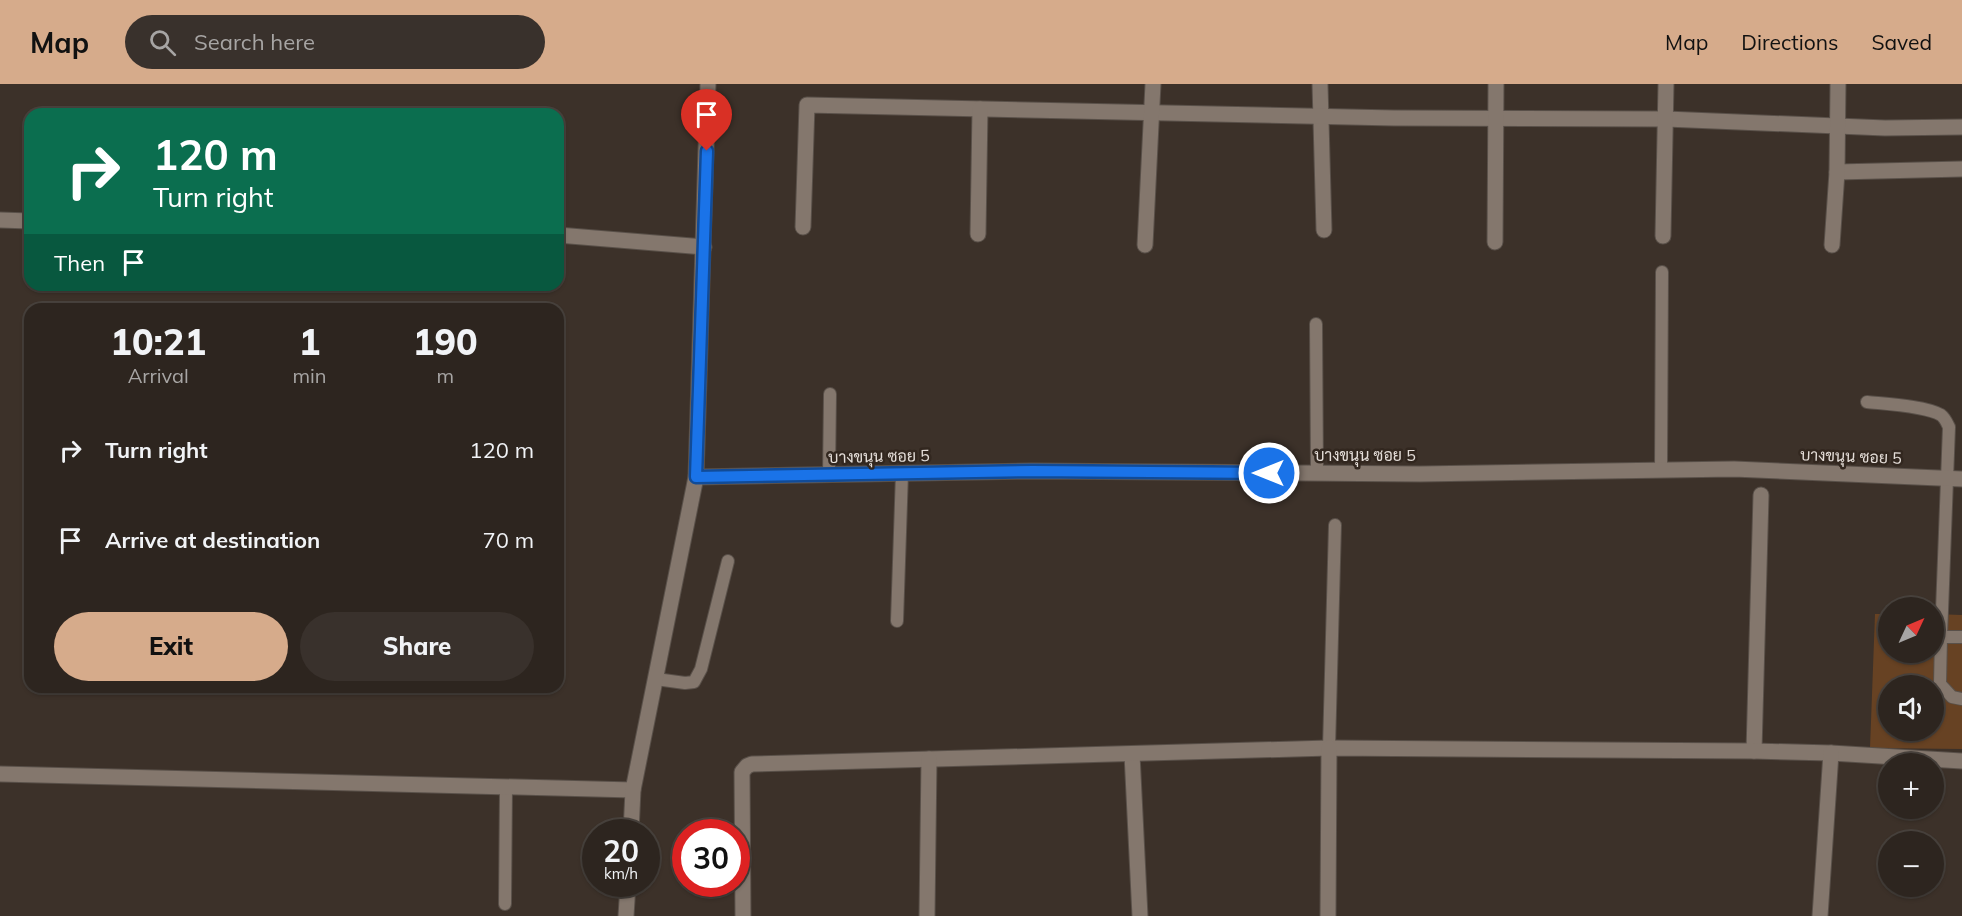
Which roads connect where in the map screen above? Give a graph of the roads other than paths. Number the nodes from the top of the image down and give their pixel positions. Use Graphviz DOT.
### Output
graph roads {
  1 [pos="708,84"];
  2 [pos="1153,84"];
  3 [pos="1320,84"];
  4 [pos="1496,84"];
  5 [pos="1666,84"];
  6 [pos="1838,84"];
  7 [pos="980,109"];
  8 [pos="1153,113"];
  9 [pos="1320,117"];
  10 [pos="1496,118"];
  11 [pos="1666,119"];
  12 [pos="1838,127"];
  13 [pos="1962,127"];
  14 [pos="1962,169"];
  15 [pos="1837,172"];
  16 [pos="0,220"];
  17 [pos="24,221"];
  18 [pos="804,227"];
  19 [pos="1324,230"];
  20 [pos="978,234"];
  21 [pos="564,235"];
  22 [pos="1663,236"];
  23 [pos="1495,242"];
  24 [pos="1145,245"];
  25 [pos="1832,245"];
  26 [pos="704,247"];
  27 [pos="1662,272"];
  28 [pos="1316,324"];
  29 [pos="830,394"];
  30 [pos="1867,402"];
  31 [pos="1661,469"];
  32 [pos="902,473"];
  33 [pos="1317,473"];
  34 [pos="829,475"];
  35 [pos="696,477"];
  36 [pos="1955,479"];
  37 [pos="1761,495"];
  38 [pos="1335,525"];
  39 [pos="728,561"];
  40 [pos="1944,603"];
  41 [pos="897,621"];
  42 [pos="1944,637"];
  43 [pos="1962,637"];
  44 [pos="1940,663"];
  45 [pos="656,679"];
  46 [pos="1962,699"];
  47 [pos="1329,748"];
  48 [pos="1754,751"];
  49 [pos="1831,753"];
  50 [pos="1132,754"];
  51 [pos="929,759"];
  52 [pos="1962,762"];
  53 [pos="0,774"];
  54 [pos="506,787"];
  55 [pos="633,790"];
  56 [pos="632,819"];
  57 [pos="627,897"];
  58 [pos="505,904"];
  59 [pos="626,916"];
  60 [pos="742,916"];
  61 [pos="927,916"];
  62 [pos="1140,916"];
  63 [pos="1328,916"];
  64 [pos="1820,916"];
  1 -- 26 [label="street"];
  2 -- 8 [label="street"];
  3 -- 9 [label="street"];
  4 -- 10 [label="street"];
  5 -- 11 [label="street"];
  6 -- 12 [label="street"];
  7 -- 8 [label="street"];
  7 -- 18 [label="street"];
  7 -- 20 [label="street"];
  8 -- 9 [label="street"];
  8 -- 24 [label="street"];
  9 -- 10 [label="street"];
  9 -- 19 [label="street"];
  10 -- 11 [label="street"];
  10 -- 23 [label="street"];
  11 -- 12 [label="street"];
  11 -- 22 [label="street"];
  12 -- 13 [label="street"];
  12 -- 15 [label="street"];
  14 -- 15 [label="street"];
  15 -- 25 [label="street"];
  16 -- 17 [label="street"];
  21 -- 26 [label="street"];
  26 -- 35 [label="street"];
  27 -- 31 [label="lane"];
  28 -- 33 [label="lane"];
  29 -- 34 [label="lane"];
  30 -- 36 [label="lane"];
  31 -- 33 [label="street, บางขนุน ซอย 5"];
  31 -- 36 [label="street, บางขนุน ซอย 5"];
  32 -- 33 [label="street, บางขนุน ซอย 5"];
  32 -- 34 [label="street, บางขนุน ซอย 5"];
  32 -- 41 [label="lane"];
  34 -- 35 [label="street, บางขนุน ซอย 5"];
  35 -- 45 [label="street"];
  36 -- 40 [label="lane"];
  37 -- 48 [label="street"];
  38 -- 47 [label="lane"];
  39 -- 45 [label="lane"];
  42 -- 43 [label="lane"];
  44 -- 46 [label="lane"];
  45 -- 55 [label="street"];
  47 -- 48 [label="street"];
  47 -- 50 [label="street"];
  47 -- 63 [label="street"];
  48 -- 49 [label="street"];
  49 -- 52 [label="street"];
  49 -- 64 [label="street"];
  50 -- 51 [label="street"];
  50 -- 62 [label="street"];
  51 -- 60 [label="street"];
  51 -- 61 [label="street"];
  53 -- 54 [label="street"];
  54 -- 55 [label="street"];
  54 -- 58 [label="lane"];
  55 -- 56 [label="street"];
  57 -- 59 [label="street"];
}
